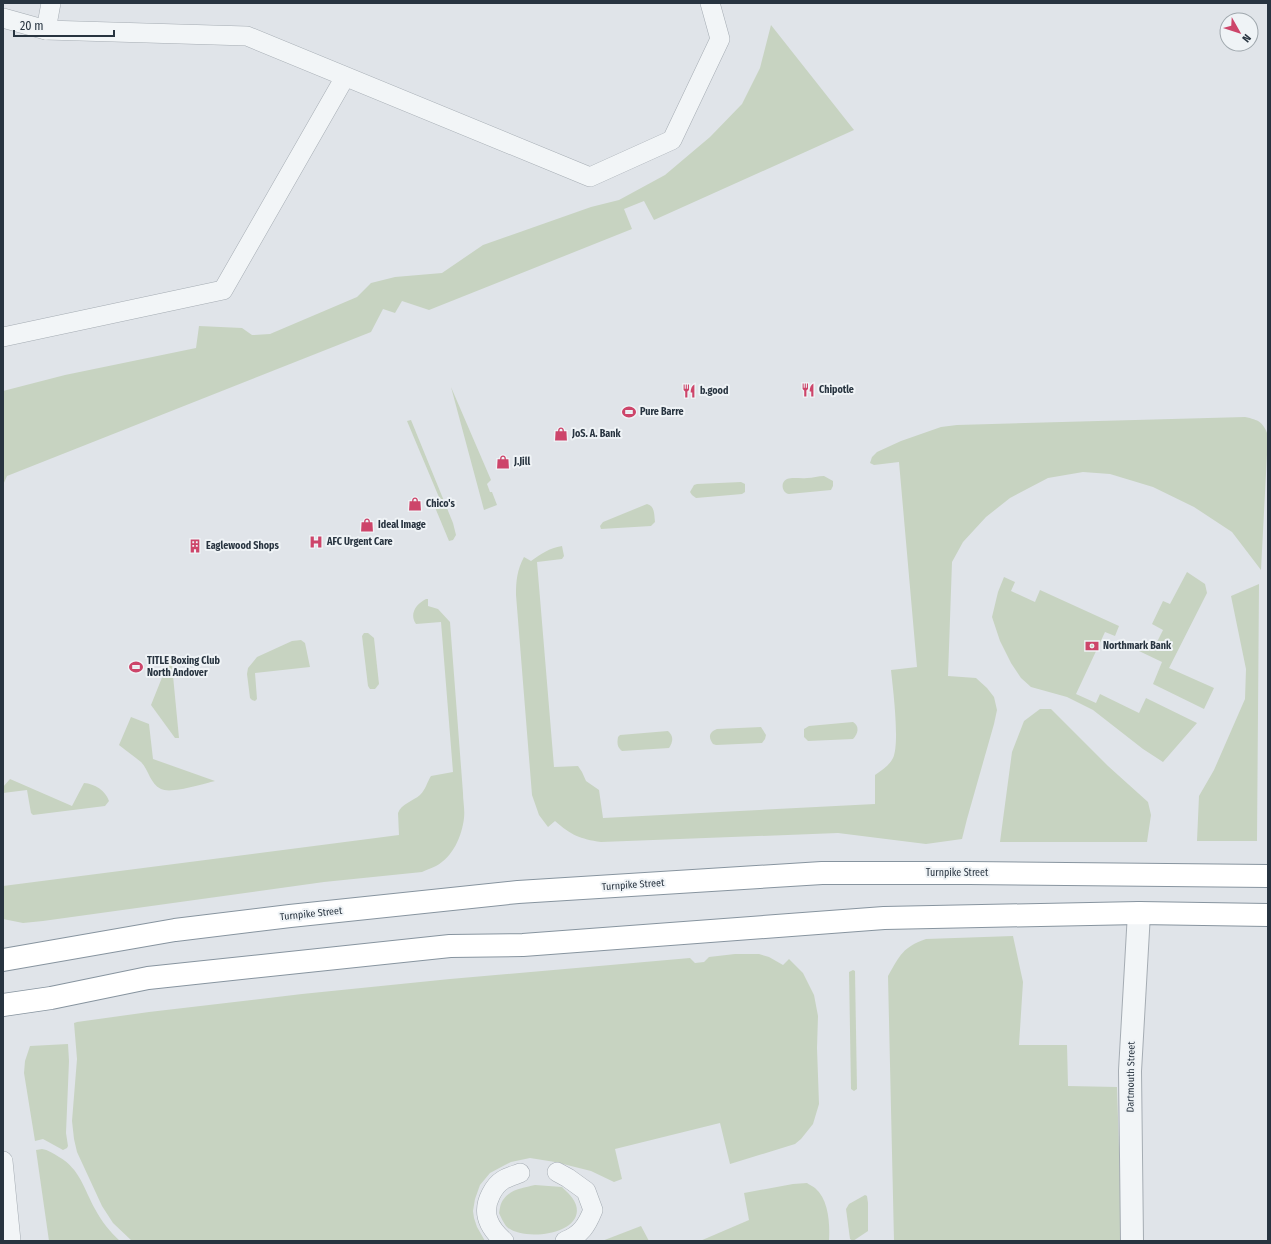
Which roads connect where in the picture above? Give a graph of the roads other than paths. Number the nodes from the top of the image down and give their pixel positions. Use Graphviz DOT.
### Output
graph roads {
  1 [pos="51,3"];
  2 [pos="710,3"];
  3 [pos="3,18"];
  4 [pos="46,30"];
  5 [pos="345,77"];
  6 [pos="3,338"];
  7 [pos="1268,876"];
  8 [pos="1139,913"];
  9 [pos="1268,915"];
  10 [pos="3,960"];
  11 [pos="3,1005"];
  12 [pos="3,1161"];
  13 [pos="557,1172"];
  14 [pos="520,1173"];
  15 [pos="11,1241"];
  16 [pos="504,1241"];
  17 [pos="565,1241"];
  18 [pos="1132,1241"];
  1 -- 4 [label="lane"];
  2 -- 5 [label="lane"];
  3 -- 4 [label="lane"];
  4 -- 5 [label="lane"];
  5 -- 6 [label="lane"];
  7 -- 10 [label="highway, Turnpike Street"];
  8 -- 9 [label="highway"];
  8 -- 11 [label="highway"];
  8 -- 18 [label="street, Dartmouth Street"];
  12 -- 15 [label="lane"];
  13 -- 17 [label="lane"];
  14 -- 16 [label="lane"];
}
